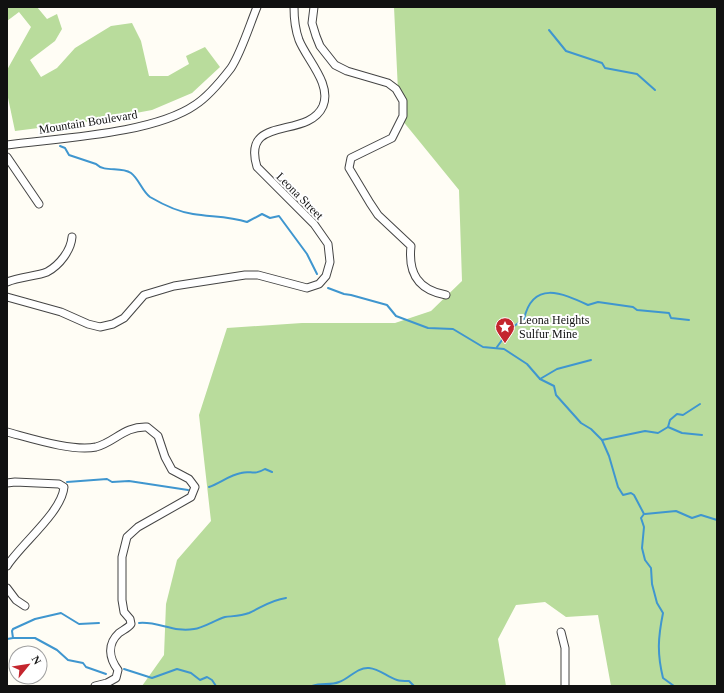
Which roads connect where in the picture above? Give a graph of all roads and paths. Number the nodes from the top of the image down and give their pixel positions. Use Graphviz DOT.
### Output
graph roads {
  1 [pos="257,7"];
  2 [pos="294,7"];
  3 [pos="314,7"];
  4 [pos="7,145"];
  5 [pos="7,157"];
  6 [pos="39,204"];
  7 [pos="72,237"];
  8 [pos="7,282"];
  9 [pos="446,295"];
  10 [pos="7,297"];
  11 [pos="7,432"];
  12 [pos="7,483"];
  13 [pos="7,566"];
  14 [pos="7,588"];
  15 [pos="25,606"];
  16 [pos="561,632"];
  17 [pos="95,686"];
  18 [pos="565,686"];
  1 -- 4 [label="street, Mountain Boulevard"];
  2 -- 10 [label="street, Leona Street"];
  3 -- 9 [label="street"];
  5 -- 6 [label="street"];
  7 -- 8 [label="street"];
  11 -- 17 [label="street"];
  12 -- 13 [label="street"];
  14 -- 15 [label="street"];
  16 -- 18 [label="street"];
}
